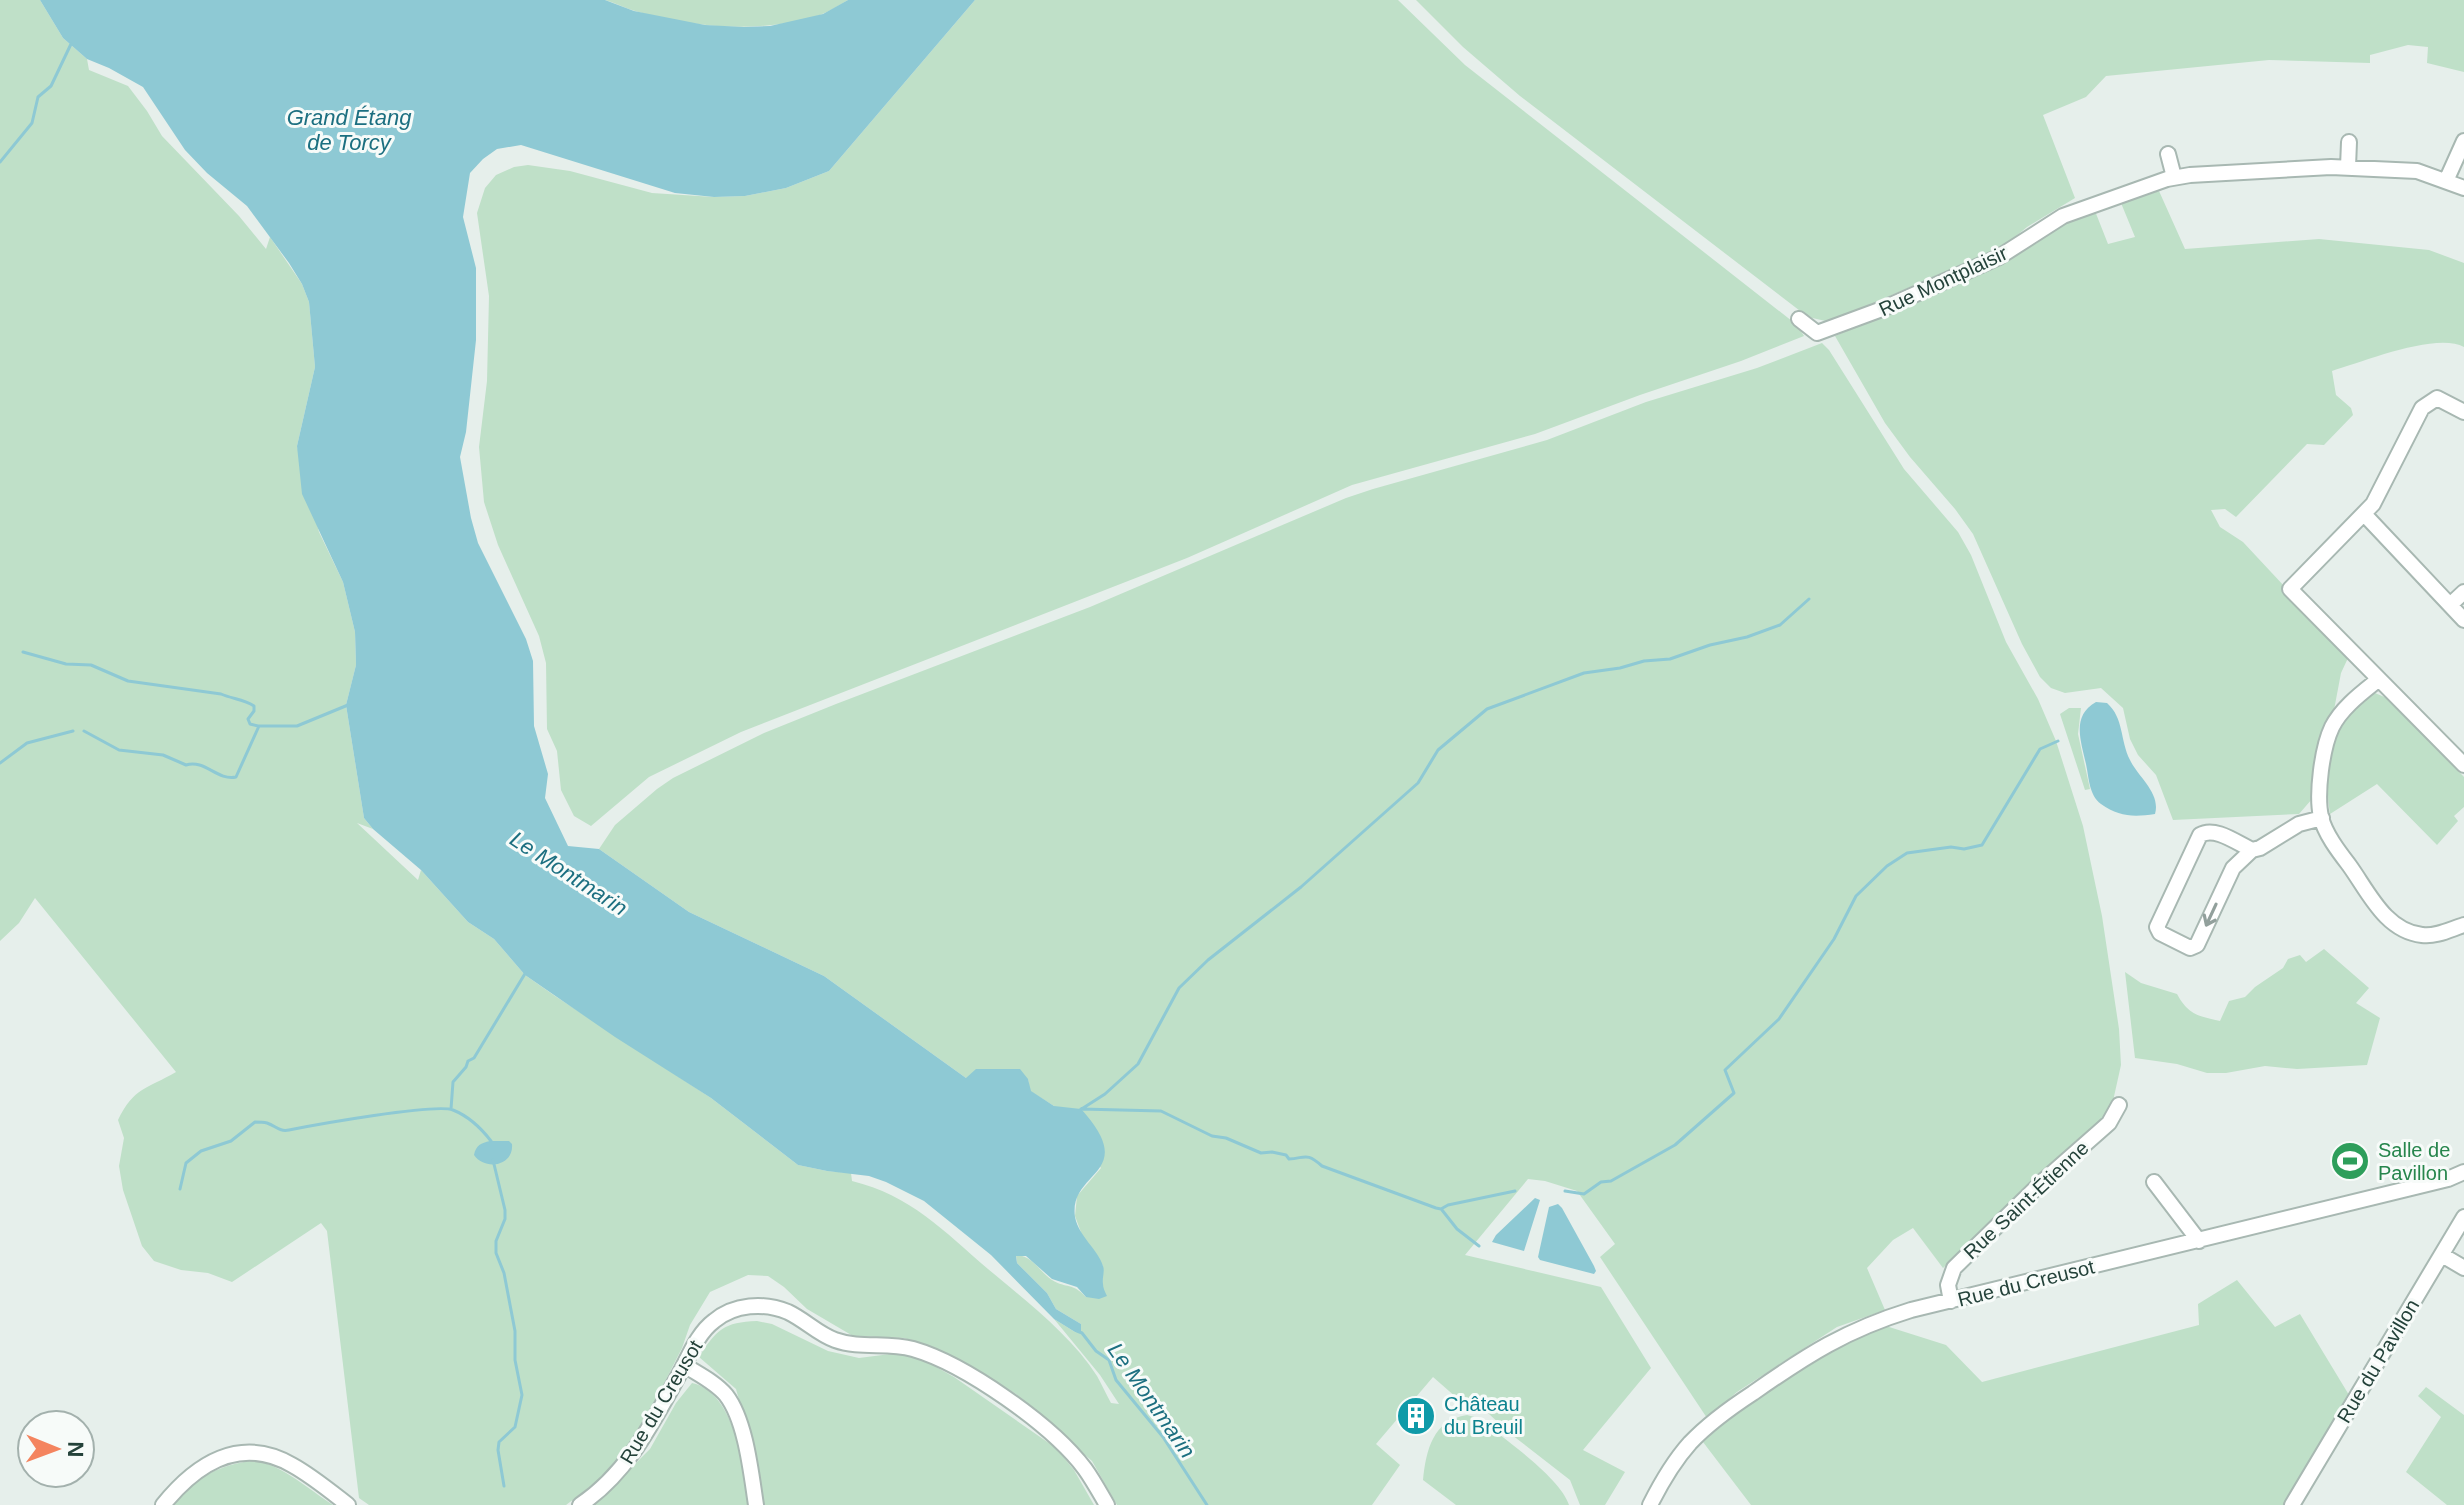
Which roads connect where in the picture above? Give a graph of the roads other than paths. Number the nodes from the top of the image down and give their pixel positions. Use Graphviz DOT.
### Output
graph roads {
  1 [pos="2464,141"];
  2 [pos="2349,142"];
  3 [pos="2168,154"];
  4 [pos="2348,167"];
  5 [pos="2174,177"];
  6 [pos="2446,181"];
  7 [pos="2464,188"];
  8 [pos="1799,319"];
  9 [pos="2464,412"];
  10 [pos="2365,515"];
  11 [pos="2464,592"];
  12 [pos="2450,605"];
  13 [pos="2464,620"];
  14 [pos="2379,679"];
  15 [pos="2464,765"];
  16 [pos="2322,818"];
  17 [pos="2252,850"];
  18 [pos="2464,925"];
  19 [pos="2119,1105"];
  20 [pos="2464,1172"];
  21 [pos="2154,1182"];
  22 [pos="2464,1217"];
  23 [pos="2199,1241"];
  24 [pos="2442,1255"];
  25 [pos="2464,1268"];
  26 [pos="1951,1301"];
  27 [pos="684,1365"];
  28 [pos="163,1505"];
  29 [pos="348,1505"];
  30 [pos="580,1505"];
  31 [pos="756,1505"];
  32 [pos="1107,1505"];
  33 [pos="1650,1505"];
  34 [pos="2292,1505"];
  1 -- 6 [label="street"];
  2 -- 4 [label="street"];
  3 -- 5 [label="street"];
  4 -- 5 [label="street, Rue Montplaisir"];
  4 -- 6 [label="street, Rue Montplaisir"];
  5 -- 8 [label="street, Rue Montplaisir"];
  6 -- 7 [label="street, Rue Montplaisir"];
  9 -- 10 [label="street"];
  10 -- 12 [label="street"];
  10 -- 14 [label="street"];
  11 -- 12 [label="street"];
  12 -- 13 [label="street"];
  14 -- 15 [label="street"];
  14 -- 16 [label="street"];
  16 -- 17 [label="street"];
  16 -- 18 [label="street"];
  17 -- 17 [label="street, one-way"];
  19 -- 26 [label="street, Rue Saint-Étienne"];
  20 -- 23 [label="street, Rue du Creusot"];
  21 -- 23 [label="street"];
  22 -- 24 [label="street, Rue du Pavillon"];
  23 -- 26 [label="street, Rue du Creusot"];
  24 -- 25 [label="street"];
  24 -- 34 [label="street, Rue du Pavillon"];
  26 -- 33 [label="street, Rue du Creusot"];
  27 -- 30 [label="street, Rue du Creusot"];
  27 -- 31 [label="street"];
  27 -- 32 [label="street, Rue du Creusot"];
  28 -- 29 [label="street"];
}
